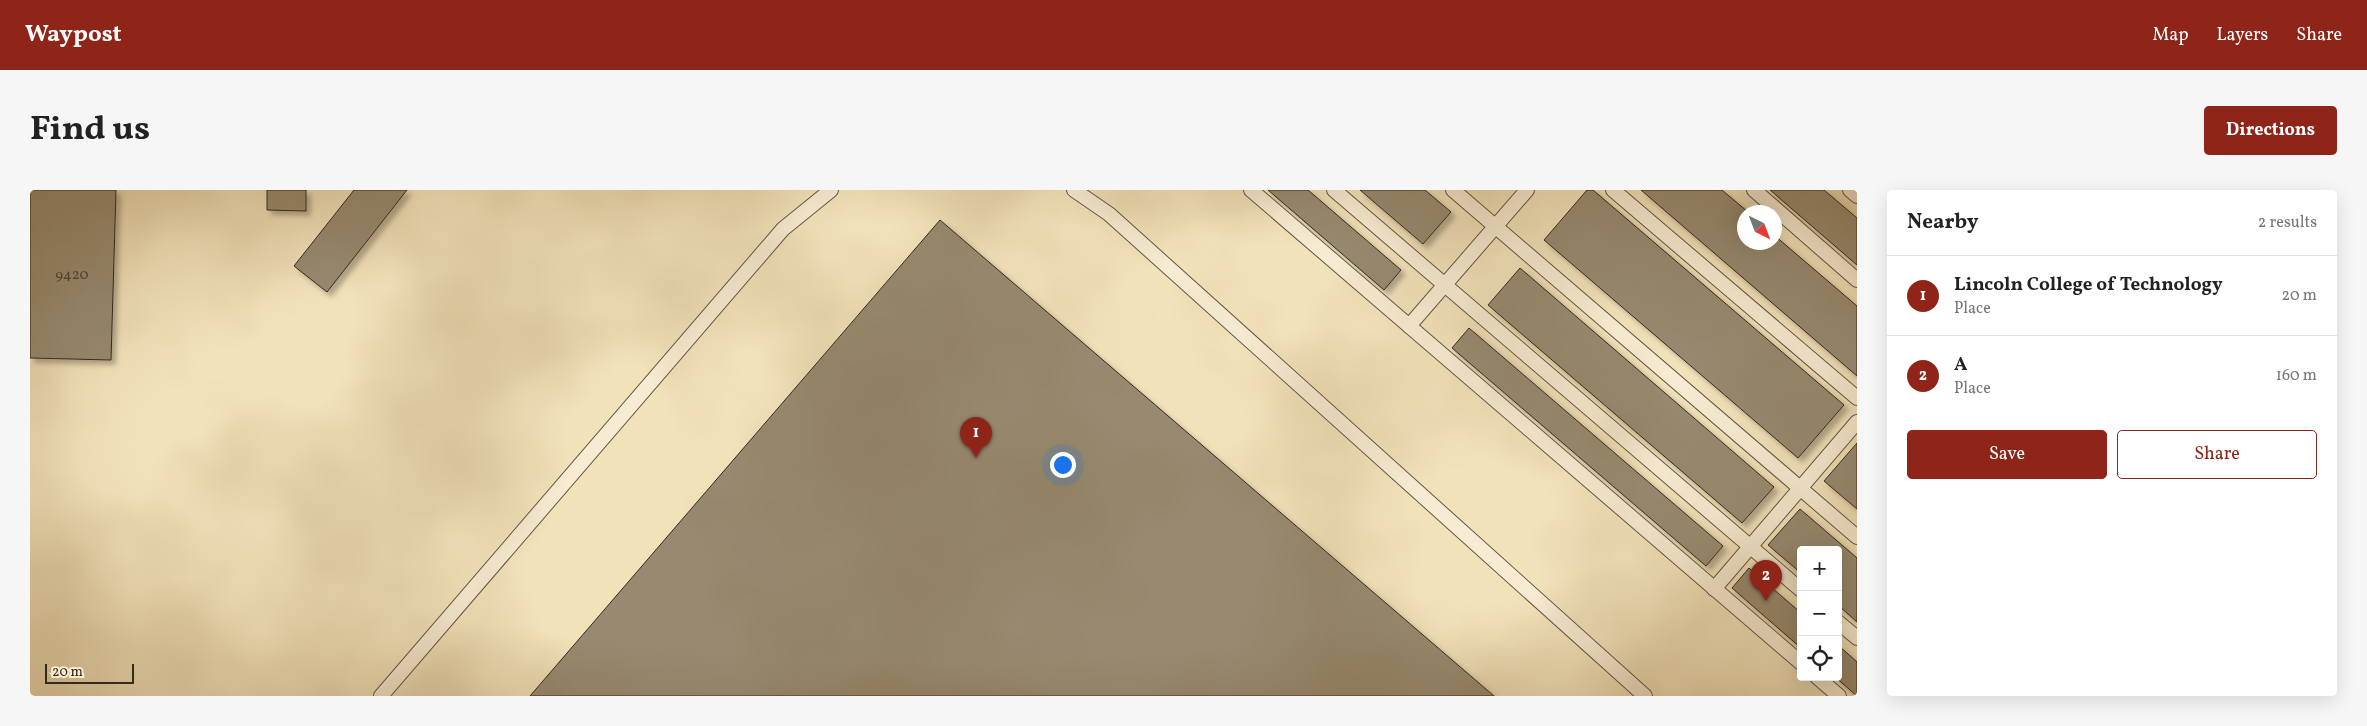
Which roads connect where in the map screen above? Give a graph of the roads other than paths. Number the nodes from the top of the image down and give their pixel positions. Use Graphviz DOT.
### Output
graph roads {
  1 [pos="831,190"];
  2 [pos="1074,190"];
  3 [pos="1251,190"];
  4 [pos="1334,190"];
  5 [pos="1453,190"];
  6 [pos="1527,190"];
  7 [pos="1613,190"];
  8 [pos="1754,190"];
  9 [pos="1850,190"];
  10 [pos="1857,196"];
  11 [pos="1495,226"];
  12 [pos="1857,280"];
  13 [pos="1445,285"];
  14 [pos="1409,326"];
  15 [pos="1857,398"];
  16 [pos="1857,422"];
  17 [pos="1800,488"];
  18 [pos="1857,537"];
  19 [pos="1750,547"];
  20 [pos="1797,587"];
  21 [pos="1714,589"];
  22 [pos="1842,625"];
  23 [pos="1857,638"];
  24 [pos="1797,660"];
  25 [pos="1822,681"];
  26 [pos="380,696"];
  27 [pos="1645,696"];
  28 [pos="1839,696"];
  1 -- 26 [label="lane"];
  2 -- 27 [label="lane"];
  3 -- 14 [label="lane"];
  4 -- 13 [label="lane"];
  5 -- 11 [label="lane"];
  6 -- 11 [label="lane"];
  7 -- 15 [label="lane"];
  8 -- 12 [label="lane"];
  9 -- 10 [label="lane"];
  11 -- 13 [label="lane"];
  11 -- 17 [label="lane"];
  13 -- 14 [label="lane"];
  13 -- 19 [label="lane"];
  14 -- 21 [label="lane"];
  16 -- 17 [label="lane"];
  17 -- 18 [label="lane"];
  17 -- 19 [label="lane"];
  19 -- 20 [label="lane"];
  19 -- 21 [label="lane"];
  21 -- 24 [label="lane"];
  22 -- 23 [label="lane"];
  25 -- 28 [label="lane"];
}
